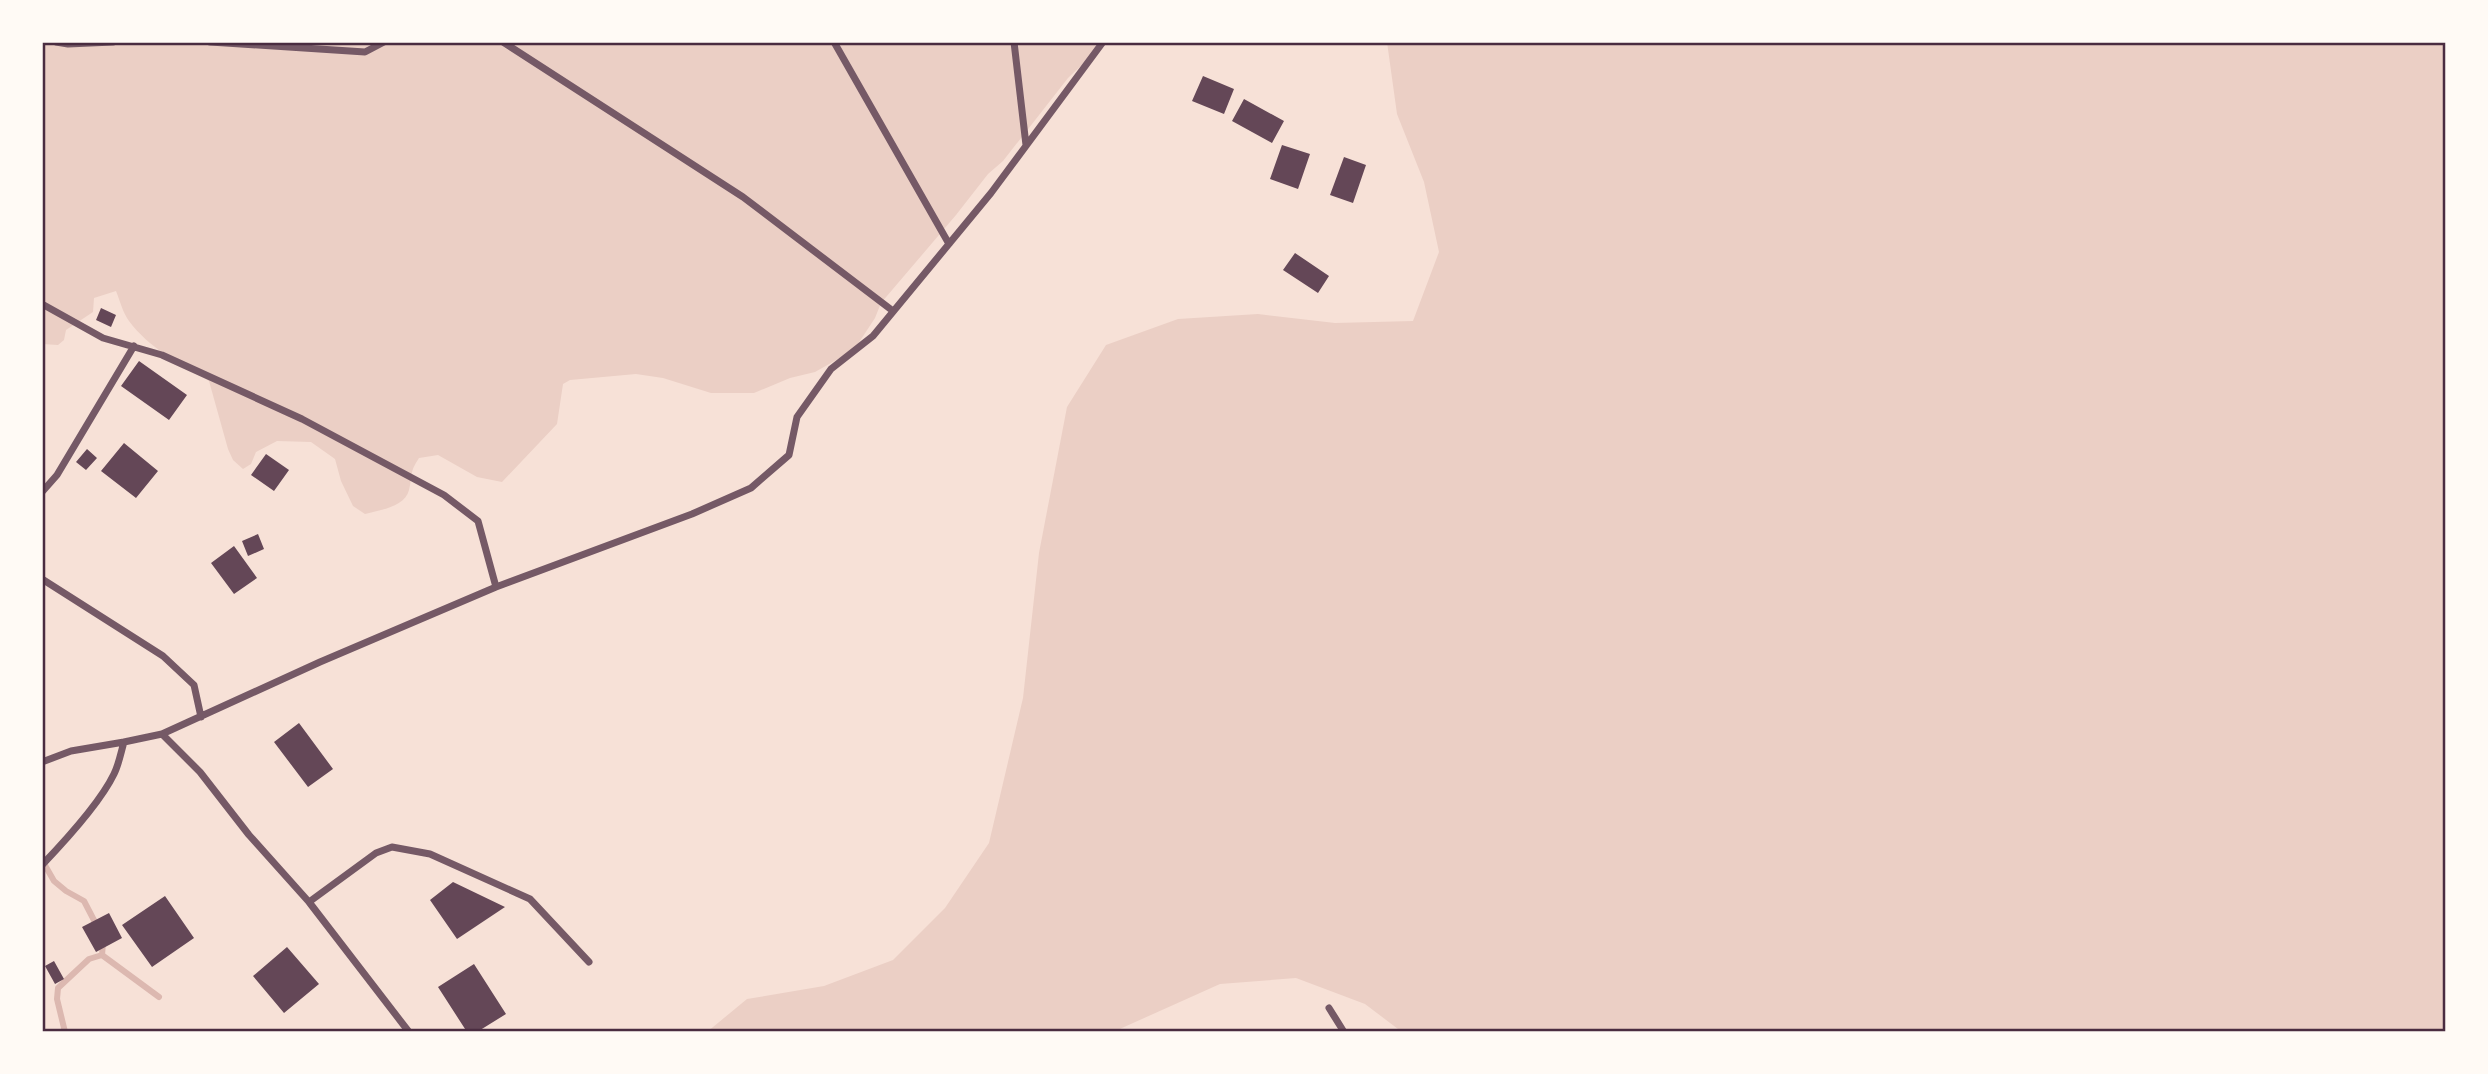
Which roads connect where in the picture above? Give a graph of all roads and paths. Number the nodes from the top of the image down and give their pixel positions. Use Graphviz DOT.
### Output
graph roads {
  1 [pos="56,42"];
  2 [pos="113,42"];
  3 [pos="210,42"];
  4 [pos="384,42"];
  5 [pos="503,42"];
  6 [pos="834,42"];
  7 [pos="1014,42"];
  8 [pos="1103,42"];
  9 [pos="1026,146"];
  10 [pos="949,244"];
  11 [pos="42,304"];
  12 [pos="893,311"];
  13 [pos="134,346"];
  14 [pos="42,492"];
  15 [pos="42,579"];
  16 [pos="496,587"];
  17 [pos="201,717"];
  18 [pos="162,733"];
  19 [pos="124,742"];
  20 [pos="42,762"];
  21 [pos="42,865"];
  22 [pos="309,902"];
  23 [pos="589,962"];
  24 [pos="1329,1008"];
  25 [pos="409,1032"];
  26 [pos="1344,1032"];
  1 -- 2 [label="street"];
  3 -- 4 [label="street"];
  5 -- 12 [label="street"];
  6 -- 10 [label="street"];
  7 -- 9 [label="street"];
  8 -- 9 [label="street"];
  9 -- 10 [label="street"];
  10 -- 12 [label="street"];
  11 -- 13 [label="street"];
  12 -- 16 [label="street"];
  13 -- 14 [label="street"];
  13 -- 16 [label="street"];
  15 -- 17 [label="street"];
  16 -- 17 [label="street"];
  17 -- 18 [label="street"];
  18 -- 19 [label="street"];
  18 -- 22 [label="street"];
  19 -- 20 [label="street"];
  19 -- 21 [label="street"];
  22 -- 23 [label="street"];
  22 -- 25 [label="street"];
  24 -- 26 [label="street"];
}
